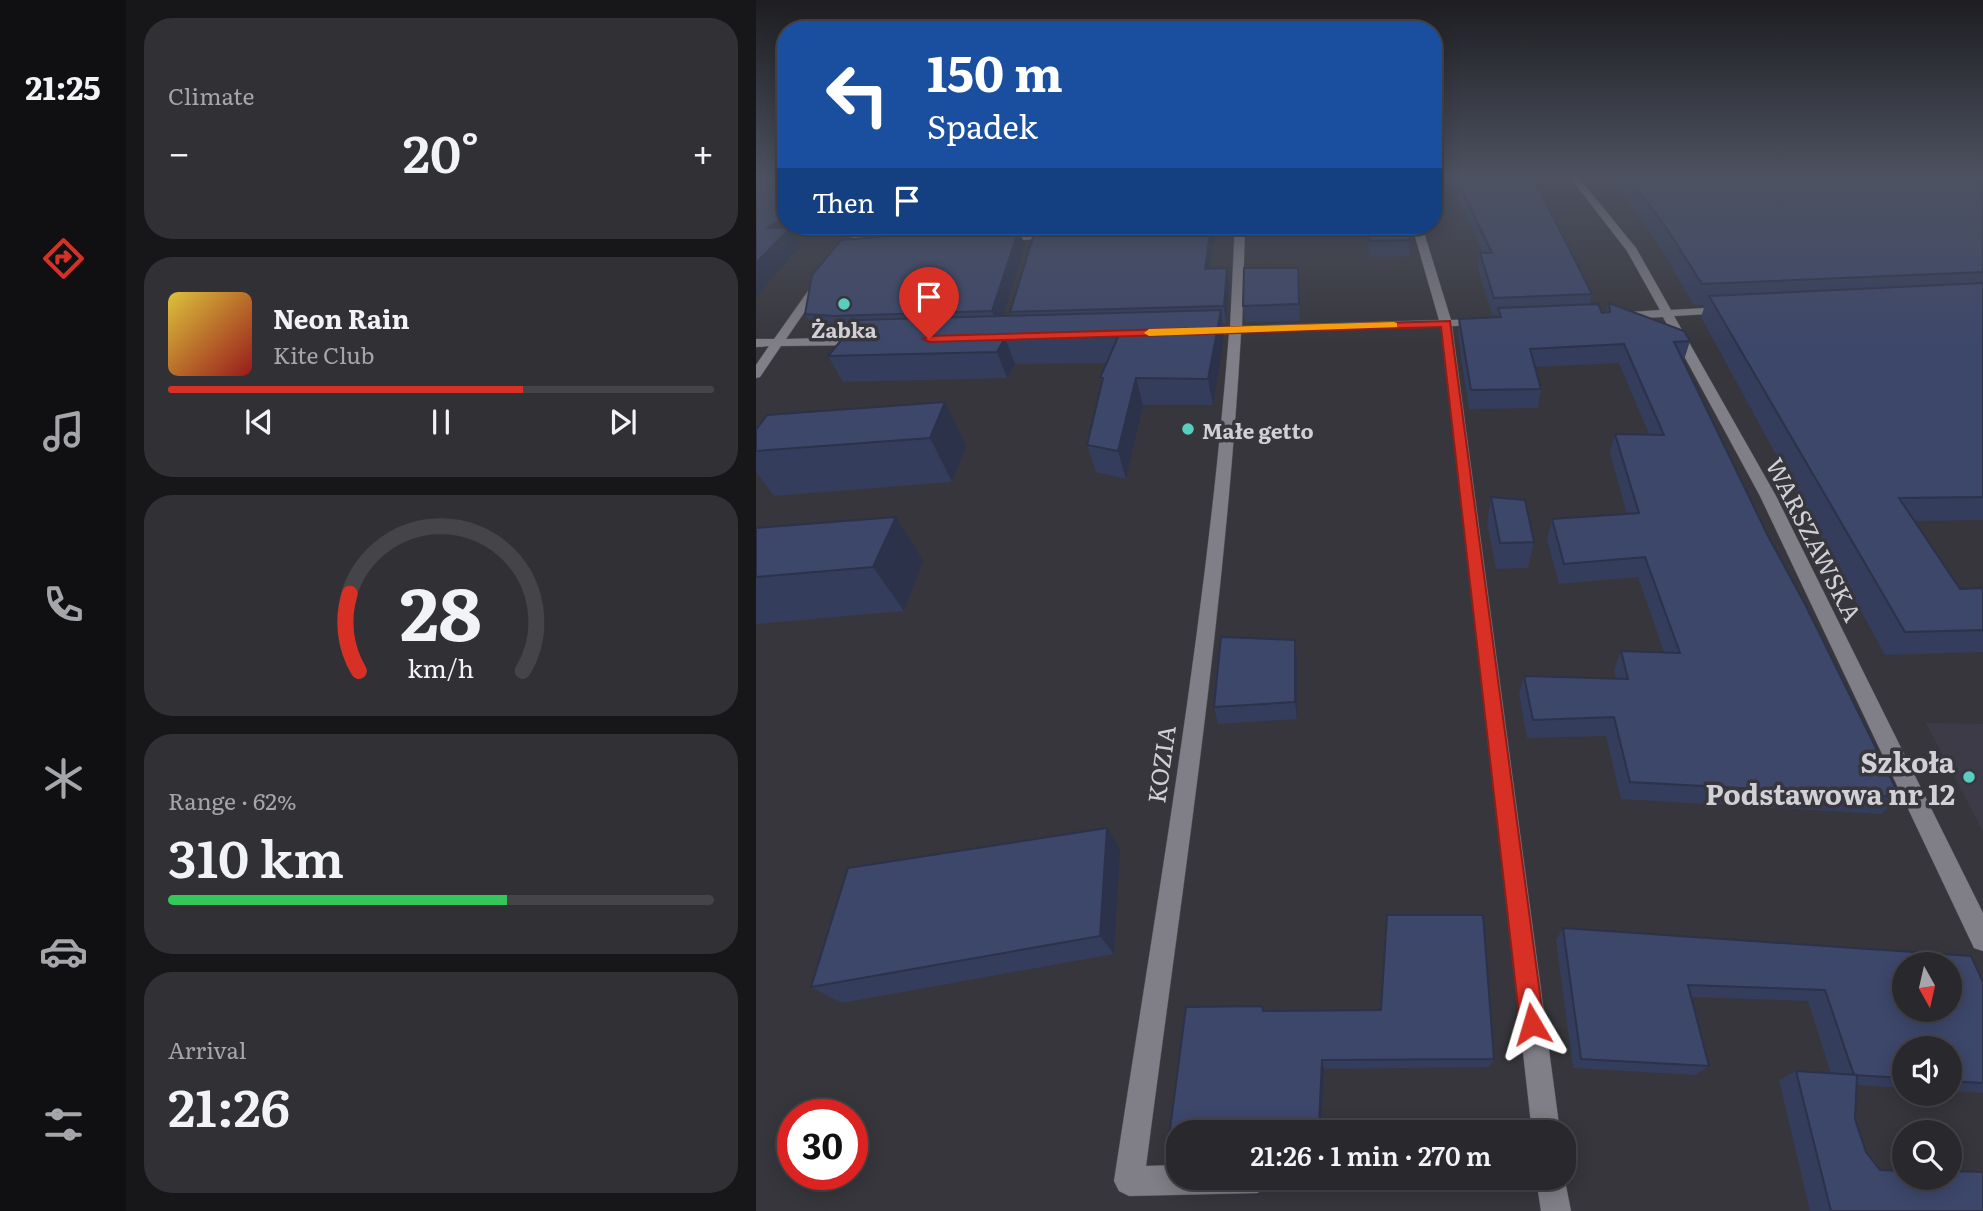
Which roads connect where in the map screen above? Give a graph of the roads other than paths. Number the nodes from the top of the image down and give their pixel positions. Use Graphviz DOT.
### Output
graph roads {
  1 [pos="1619,234"];
  2 [pos="860,235"];
  3 [pos="1059,235"];
  4 [pos="1240,235"];
  5 [pos="1420,235"];
  6 [pos="982,240"];
  7 [pos="865,248"];
  8 [pos="846,250"];
  9 [pos="1741,310"];
  10 [pos="1668,313"];
  11 [pos="1601,316"];
  12 [pos="1499,321"];
  13 [pos="1446,323"];
  14 [pos="1236,330"];
  15 [pos="1184,331"];
  16 [pos="882,340"];
  17 [pos="756,343"];
  18 [pos="775,344"];
  19 [pos="756,374"];
  20 [pos="1983,939"];
  21 [pos="1545,1120"];
  22 [pos="1166,1180"];
  23 [pos="1553,1190"];
  24 [pos="1556,1211"];
  1 -- 10 [label="street, WARSZAWSKA"];
  2 -- 8 [label="street"];
  3 -- 6 [label="street"];
  4 -- 14 [label="street, KOZIA"];
  5 -- 13 [label="street"];
  7 -- 8 [label="street"];
  8 -- 18 [label="street"];
  9 -- 10 [label="street"];
  10 -- 11 [label="street"];
  10 -- 20 [label="street, WARSZAWSKA"];
  12 -- 13 [label="street"];
  13 -- 14 [label="street"];
  13 -- 21 [label="street"];
  14 -- 15 [label="street"];
  14 -- 22 [label="street, KOZIA"];
  16 -- 18 [label="street"];
  17 -- 18 [label="street"];
  18 -- 19 [label="street"];
  23 -- 24 [label="street"];
}
